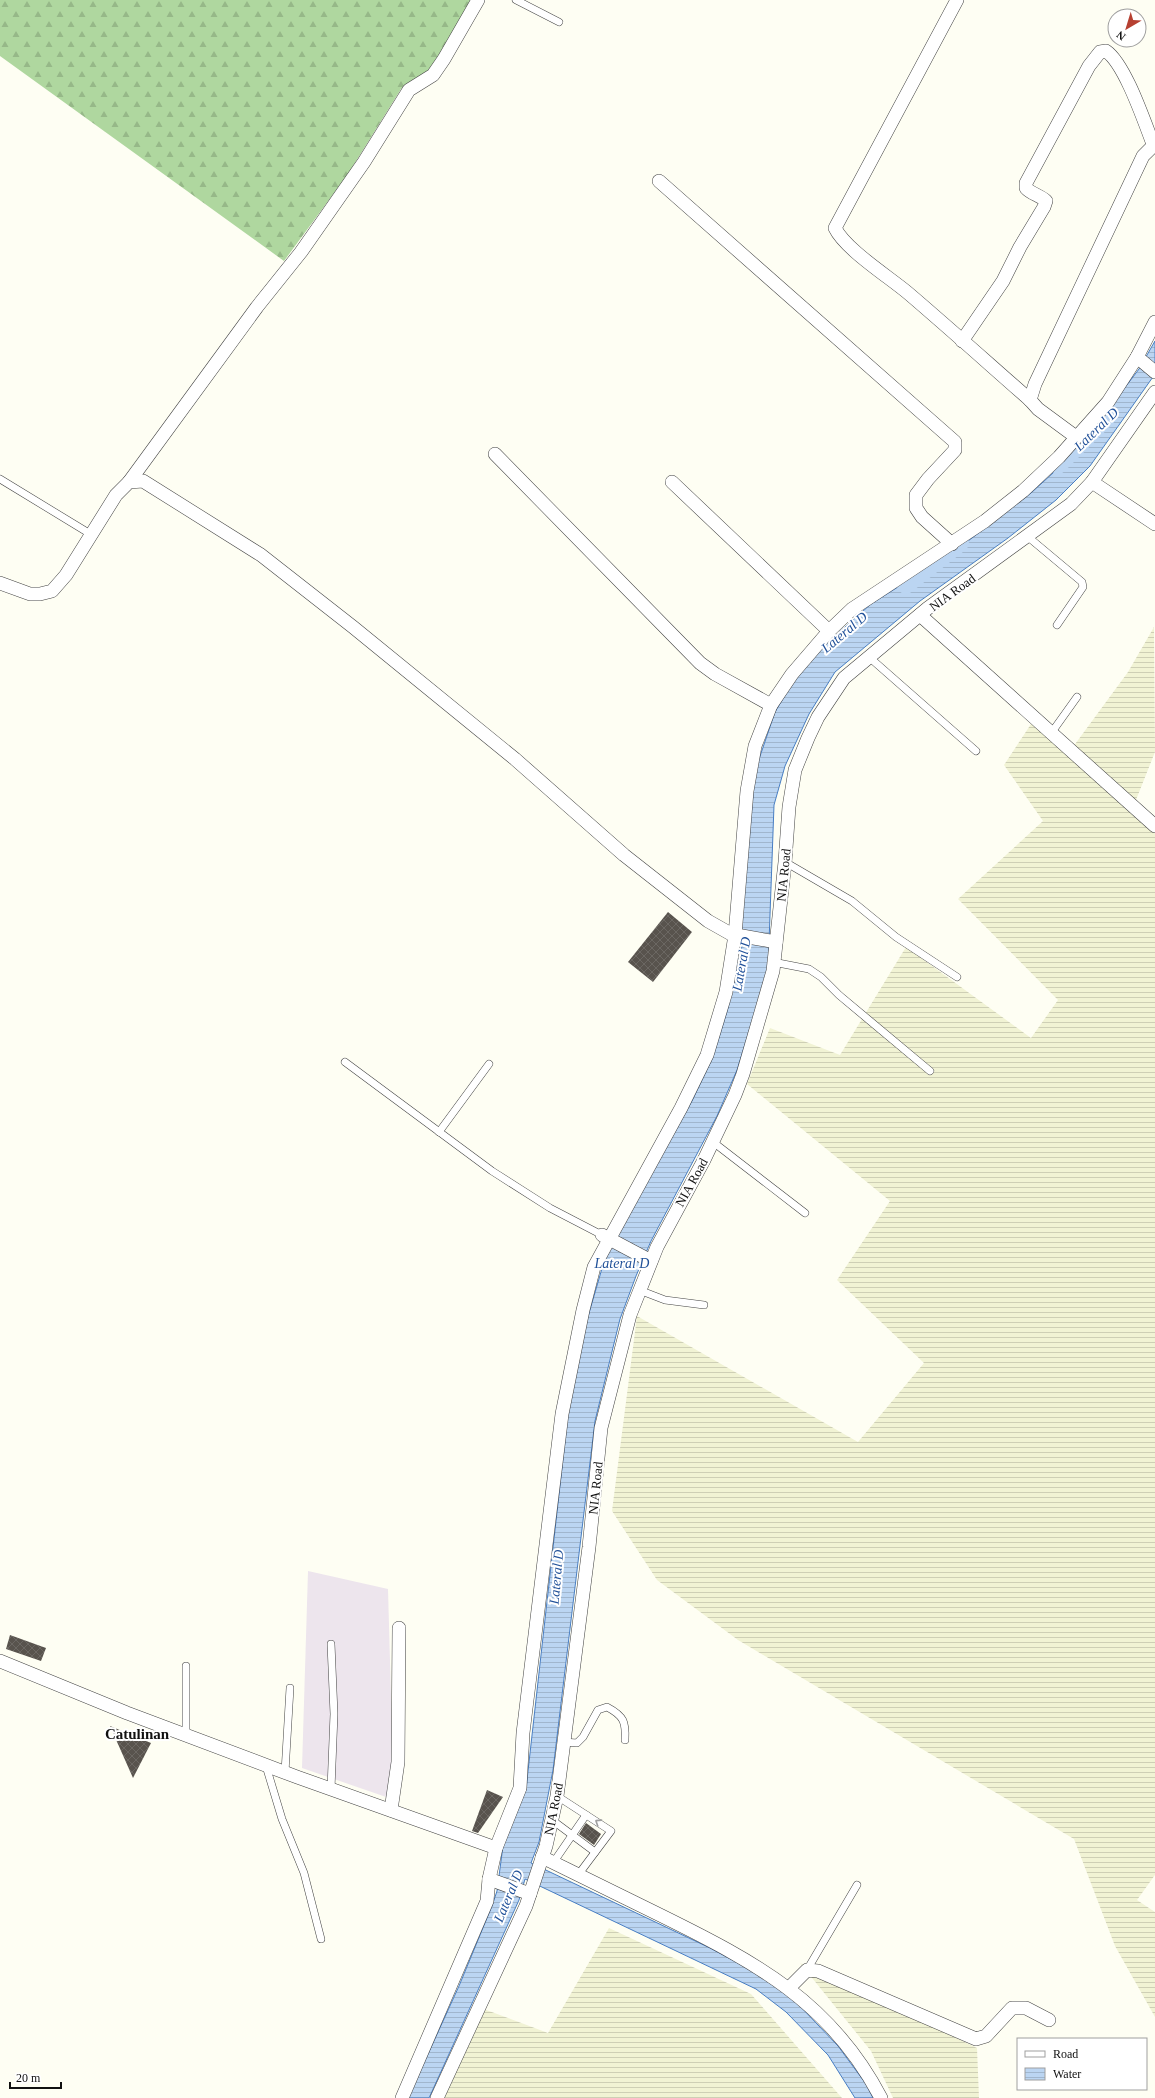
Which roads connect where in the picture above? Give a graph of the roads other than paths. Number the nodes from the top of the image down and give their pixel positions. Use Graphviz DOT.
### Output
graph roads {
  1 [pos="478,0"];
  2 [pos="516,0"];
  3 [pos="957,0"];
  4 [pos="559,22"];
  5 [pos="1154,144"];
  6 [pos="659,181"];
  7 [pos="1155,322"];
  8 [pos="962,341"];
  9 [pos="1140,360"];
  10 [pos="1155,372"];
  11 [pos="1155,392"];
  12 [pos="1030,400"];
  13 [pos="1076,437"];
  14 [pos="495,454"];
  15 [pos="0,479"];
  16 [pos="129,482"];
  17 [pos="672,482"];
  18 [pos="1092,482"];
  19 [pos="1155,524"];
  20 [pos="92,534"];
  21 [pos="1027,536"];
  22 [pos="952,544"];
  23 [pos="0,583"];
  24 [pos="920,615"];
  25 [pos="1057,625"];
  26 [pos="829,630"];
  27 [pos="869,657"];
  28 [pos="1077,697"];
  29 [pos="771,705"];
  30 [pos="1052,732"];
  31 [pos="976,751"];
  32 [pos="1155,826"];
  33 [pos="785,862"];
  34 [pos="738,935"];
  35 [pos="773,941"];
  36 [pos="773,962"];
  37 [pos="957,977"];
  38 [pos="345,1062"];
  39 [pos="489,1064"];
  40 [pos="930,1071"];
  41 [pos="439,1132"];
  42 [pos="713,1142"];
  43 [pos="805,1213"];
  44 [pos="609,1239"];
  45 [pos="648,1260"];
  46 [pos="640,1290"];
  47 [pos="704,1305"];
  48 [pos="399,1628"];
  49 [pos="331,1644"];
  50 [pos="0,1661"];
  51 [pos="186,1666"];
  52 [pos="290,1688"];
  53 [pos="186,1735"];
  54 [pos="625,1740"];
  55 [pos="563,1742"];
  56 [pos="266,1765"];
  57 [pos="285,1772"];
  58 [pos="332,1789"];
  59 [pos="557,1796"];
  60 [pos="391,1810"];
  61 [pos="586,1815"];
  62 [pos="552,1820"];
  63 [pos="572,1835"];
  64 [pos="496,1848"];
  65 [pos="595,1852"];
  66 [pos="545,1862"];
  67 [pos="578,1875"];
  68 [pos="494,1880"];
  69 [pos="857,1885"];
  70 [pos="529,1889"];
  71 [pos="321,1939"];
  72 [pos="807,1970"];
  73 [pos="789,1988"];
  74 [pos="1049,2020"];
  75 [pos="402,2098"];
  76 [pos="437,2098"];
  77 [pos="881,2098"];
  1 -- 16 [label="street"];
  2 -- 4 [label="lane"];
  3 -- 8 [label="street"];
  5 -- 8 [label="street"];
  5 -- 12 [label="street"];
  6 -- 22 [label="street"];
  7 -- 9 [label="street"];
  8 -- 12 [label="street"];
  9 -- 10 [label="street"];
  9 -- 13 [label="street"];
  11 -- 18 [label="street, NIA Road"];
  12 -- 13 [label="street"];
  13 -- 22 [label="street"];
  14 -- 29 [label="street"];
  15 -- 20 [label="lane"];
  16 -- 20 [label="street"];
  16 -- 34 [label="street"];
  17 -- 26 [label="street"];
  18 -- 19 [label="street"];
  18 -- 21 [label="street, NIA Road"];
  20 -- 23 [label="street"];
  21 -- 24 [label="street, NIA Road"];
  21 -- 25 [label="lane"];
  22 -- 26 [label="street"];
  24 -- 27 [label="street, NIA Road"];
  24 -- 30 [label="street"];
  26 -- 29 [label="street"];
  27 -- 31 [label="lane"];
  27 -- 33 [label="street, NIA Road"];
  28 -- 30 [label="lane"];
  29 -- 34 [label="street"];
  30 -- 32 [label="street"];
  33 -- 35 [label="street, NIA Road"];
  33 -- 37 [label="lane"];
  34 -- 35 [label="street"];
  34 -- 44 [label="street"];
  35 -- 36 [label="street, NIA Road"];
  36 -- 40 [label="lane"];
  36 -- 42 [label="street, NIA Road"];
  38 -- 41 [label="lane"];
  39 -- 41 [label="lane"];
  41 -- 44 [label="lane"];
  42 -- 43 [label="lane"];
  42 -- 45 [label="street, NIA Road"];
  44 -- 45 [label="street"];
  44 -- 64 [label="street"];
  45 -- 46 [label="street, NIA Road"];
  46 -- 47 [label="lane"];
  46 -- 55 [label="street, NIA Road"];
  48 -- 60 [label="street"];
  49 -- 58 [label="lane"];
  50 -- 53 [label="street"];
  51 -- 53 [label="lane"];
  52 -- 57 [label="lane"];
  53 -- 56 [label="street"];
  54 -- 55 [label="lane"];
  55 -- 59 [label="street, NIA Road"];
  56 -- 57 [label="street"];
  56 -- 71 [label="lane"];
  57 -- 58 [label="street"];
  58 -- 60 [label="street"];
  59 -- 61 [label="lane"];
  59 -- 62 [label="street, NIA Road"];
  60 -- 64 [label="street"];
  61 -- 63 [label="lane"];
  65 -- 61 [label="lane, one-way"];
  62 -- 63 [label="lane"];
  62 -- 66 [label="street, NIA Road"];
  63 -- 65 [label="lane"];
  63 -- 66 [label="lane"];
  64 -- 68 [label="street"];
  65 -- 67 [label="lane"];
  66 -- 67 [label="street"];
  66 -- 70 [label="street, NIA Road"];
  67 -- 73 [label="street"];
  68 -- 70 [label="street"];
  68 -- 75 [label="street"];
  69 -- 72 [label="lane"];
  70 -- 76 [label="street, NIA Road"];
  72 -- 73 [label="street"];
  72 -- 74 [label="street"];
  73 -- 77 [label="street"];
}
